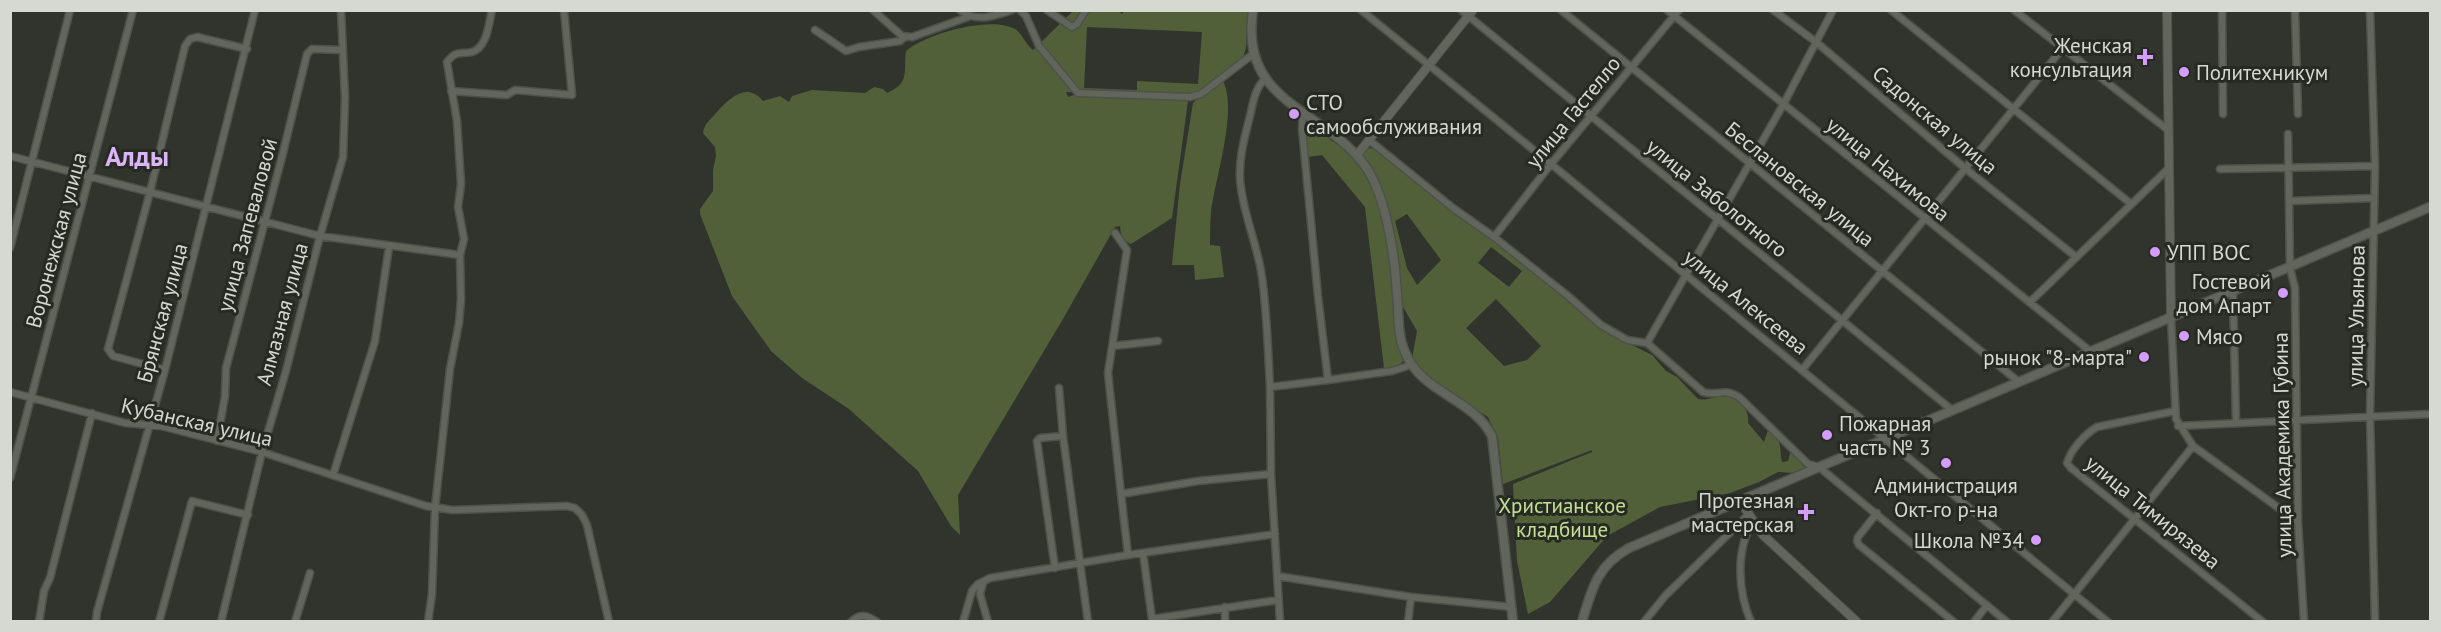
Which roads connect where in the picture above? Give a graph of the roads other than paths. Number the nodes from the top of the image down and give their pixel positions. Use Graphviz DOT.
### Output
graph roads {
  1 [pos="70,10"];
  2 [pos="133,10"];
  3 [pos="255,10"];
  4 [pos="340,10"];
  5 [pos="492,10"];
  6 [pos="564,10"];
  7 [pos="873,10"];
  8 [pos="960,10"];
  9 [pos="1012,10"];
  10 [pos="1020,10"];
  11 [pos="1047,10"];
  12 [pos="1086,10"];
  13 [pos="1253,10"];
  14 [pos="1361,10"];
  15 [pos="1561,10"];
  16 [pos="1667,10"];
  17 [pos="1773,10"];
  18 [pos="1833,10"];
  19 [pos="1891,10"];
  20 [pos="2014,10"];
  21 [pos="2167,10"];
  22 [pos="2222,10"];
  23 [pos="2295,10"];
  24 [pos="2370,10"];
  25 [pos="1467,12"];
  26 [pos="1677,14"];
  27 [pos="969,17"];
  28 [pos="815,30"];
  29 [pos="905,37"];
  30 [pos="1816,42"];
  31 [pos="247,49"];
  32 [pos="2062,49"];
  33 [pos="342,50"];
  34 [pos="1253,54"];
  35 [pos="1428,65"];
  36 [pos="1630,67"];
  37 [pos="1265,79"];
  38 [pos="451,91"];
  39 [pos="1783,105"];
  40 [pos="2014,110"];
  41 [pos="1303,113"];
  42 [pos="2223,114"];
  43 [pos="2298,114"];
  44 [pos="1591,116"];
  45 [pos="2168,130"];
  46 [pos="2288,134"];
  47 [pos="1369,140"];
  48 [pos="1357,155"];
  49 [pos="10,156"];
  50 [pos="33,162"];
  51 [pos="1551,164"];
  52 [pos="1748,164"];
  53 [pos="2375,166"];
  54 [pos="2169,168"];
  55 [pos="2289,168"];
  56 [pos="1966,169"];
  57 [pos="2220,169"];
  58 [pos="90,177"];
  59 [pos="150,192"];
  60 [pos="2374,198"];
  61 [pos="2289,201"];
  62 [pos="2130,203"];
  63 [pos="207,206"];
  64 [pos="2430,207"];
  65 [pos="1718,219"];
  66 [pos="1925,220"];
  67 [pos="265,221"];
  68 [pos="2374,231"];
  69 [pos="1115,233"];
  70 [pos="320,236"];
  71 [pos="1494,237"];
  72 [pos="389,247"];
  73 [pos="10,248"];
  74 [pos="460,255"];
  75 [pos="2075,256"];
  76 [pos="2290,268"];
  77 [pos="1882,272"];
  78 [pos="1685,274"];
  79 [pos="2233,292"];
  80 [pos="2030,302"];
  81 [pos="2171,318"];
  82 [pos="1842,321"];
  83 [pos="1158,341"];
  84 [pos="1647,343"];
  85 [pos="1113,346"];
  86 [pos="2090,351"];
  87 [pos="1411,365"];
  88 [pos="1802,369"];
  89 [pos="165,370"];
  90 [pos="1328,380"];
  91 [pos="2019,382"];
  92 [pos="1270,387"];
  93 [pos="1059,388"];
  94 [pos="10,392"];
  95 [pos="32,398"];
  96 [pos="1952,410"];
  97 [pos="2175,411"];
  98 [pos="92,413"];
  99 [pos="2430,414"];
  100 [pos="2370,415"];
  101 [pos="2295,419"];
  102 [pos="2236,422"];
  103 [pos="150,425"];
  104 [pos="2178,426"];
  105 [pos="1062,436"];
  106 [pos="1885,439"];
  107 [pos="217,441"];
  108 [pos="2193,446"];
  109 [pos="262,452"];
  110 [pos="1819,467"];
  111 [pos="1271,474"];
  112 [pos="333,475"];
  113 [pos="10,478"];
  114 [pos="1121,494"];
  115 [pos="1740,501"];
  116 [pos="435,508"];
  117 [pos="1877,513"];
  118 [pos="248,516"];
  119 [pos="1750,519"];
  120 [pos="2136,519"];
  121 [pos="2298,522"];
  122 [pos="1275,534"];
  123 [pos="1143,553"];
  124 [pos="1128,555"];
  125 [pos="1080,563"];
  126 [pos="1055,568"];
  127 [pos="310,573"];
  128 [pos="1277,576"];
  129 [pos="983,583"];
  130 [pos="2074,594"];
  131 [pos="1411,597"];
  132 [pos="1278,600"];
  133 [pos="1987,605"];
  134 [pos="1225,607"];
  135 [pos="1512,607"];
  136 [pos="1152,620"];
  137 [pos="39,621"];
  138 [pos="96,621"];
  139 [pos="159,621"];
  140 [pos="221,621"];
  141 [pos="295,621"];
  142 [pos="428,621"];
  143 [pos="609,621"];
  144 [pos="851,621"];
  145 [pos="877,621"];
  146 [pos="963,621"];
  147 [pos="988,621"];
  148 [pos="1088,621"];
  149 [pos="1225,621"];
  150 [pos="1280,621"];
  151 [pos="1408,621"];
  152 [pos="1513,621"];
  153 [pos="1582,621"];
  154 [pos="1644,621"];
  155 [pos="1751,621"];
  156 [pos="1857,621"];
  157 [pos="1954,621"];
  158 [pos="1974,621"];
  159 [pos="2007,621"];
  160 [pos="2052,621"];
  161 [pos="2108,621"];
  162 [pos="2264,621"];
  163 [pos="2304,621"];
  164 [pos="2375,621"];
  1 -- 50 [label="street"];
  2 -- 58 [label="street, Воронежская улица"];
  3 -- 31 [label="street, Брянская улица"];
  4 -- 33 [label="street, Алмазная улица"];
  5 -- 38 [label="street"];
  6 -- 38 [label="street"];
  7 -- 29 [label="street"];
  8 -- 27 [label="street"];
  9 -- 27 [label="street"];
  10 -- 34 [label="street"];
  11 -- 12 [label="street"];
  13 -- 34 [label="main road"];
  14 -- 35 [label="street, улица Алексеева"];
  15 -- 36 [label="street, Беслановская улица"];
  16 -- 26 [label="street, улица Нахимова"];
  17 -- 30 [label="street, Садонская улица"];
  18 -- 30 [label="street"];
  19 -- 40 [label="street"];
  20 -- 32 [label="street"];
  21 -- 45 [label="street"];
  22 -- 42 [label="street"];
  23 -- 43 [label="street"];
  24 -- 53 [label="street, улица Ульянова"];
  25 -- 35 [label="street"];
  25 -- 44 [label="street, улица Заболотного"];
  26 -- 36 [label="street, улица Гастелло"];
  26 -- 39 [label="street, улица Нахимова"];
  27 -- 29 [label="street"];
  28 -- 29 [label="street"];
  30 -- 39 [label="street"];
  30 -- 56 [label="street, Садонская улица"];
  31 -- 59 [label="street"];
  31 -- 63 [label="street, Брянская улица"];
  32 -- 40 [label="street"];
  32 -- 45 [label="street"];
  33 -- 67 [label="street, улица Запеваловой"];
  33 -- 70 [label="street, Алмазная улица"];
  34 -- 37 [label="main road"];
  35 -- 47 [label="street"];
  35 -- 51 [label="street, улица Алексеева"];
  36 -- 44 [label="street, улица Гастелло"];
  36 -- 52 [label="street, Беслановская улица"];
  37 -- 41 [label="main road"];
  37 -- 92 [label="street"];
  38 -- 74 [label="street"];
  39 -- 52 [label="street"];
  39 -- 66 [label="street, улица Нахимова"];
  40 -- 56 [label="street"];
  40 -- 62 [label="street"];
  41 -- 48 [label="main road"];
  41 -- 90 [label="street"];
  44 -- 51 [label="street, улица Гастелло"];
  44 -- 65 [label="street, улица Заболотного"];
  45 -- 54 [label="street"];
  46 -- 55 [label="street, улица Академика Губина"];
  47 -- 48 [label="street"];
  47 -- 71 [label="street"];
  48 -- 87 [label="main road"];
  49 -- 50 [label="street"];
  50 -- 58 [label="street"];
  50 -- 73 [label="street"];
  51 -- 71 [label="street, улица Гастелло"];
  51 -- 78 [label="street, улица Алексеева"];
  52 -- 65 [label="street"];
  52 -- 77 [label="street, Беслановская улица"];
  53 -- 55 [label="street"];
  53 -- 60 [label="street, улица Ульянова"];
  54 -- 62 [label="street"];
  54 -- 81 [label="street"];
  55 -- 57 [label="street"];
  55 -- 61 [label="street, улица Академика Губина"];
  56 -- 66 [label="street"];
  56 -- 75 [label="street, Садонская улица"];
  58 -- 59 [label="street"];
  58 -- 95 [label="street, Воронежская улица"];
  59 -- 63 [label="street"];
  59 -- 89 [label="street"];
  60 -- 61 [label="street"];
  60 -- 68 [label="street, улица Ульянова"];
  61 -- 76 [label="street, улица Академика Губина"];
  62 -- 75 [label="street"];
  63 -- 67 [label="street"];
  63 -- 89 [label="street, Брянская улица"];
  64 -- 68 [label="main road"];
  65 -- 78 [label="street"];
  65 -- 82 [label="street, улица Заболотного"];
  66 -- 77 [label="street"];
  66 -- 80 [label="street, улица Нахимова"];
  67 -- 70 [label="street"];
  67 -- 107 [label="street, улица Запеваловой"];
  68 -- 76 [label="main road"];
  68 -- 100 [label="street, улица Ульянова"];
  69 -- 85 [label="street"];
  70 -- 72 [label="street"];
  70 -- 109 [label="street, Алмазная улица"];
  71 -- 84 [label="street"];
  72 -- 74 [label="street"];
  72 -- 112 [label="street"];
  74 -- 116 [label="street"];
  75 -- 80 [label="street"];
  76 -- 79 [label="main road"];
  76 -- 101 [label="street, улица Академика Губина"];
  77 -- 82 [label="street"];
  77 -- 91 [label="street, Беслановская улица"];
  78 -- 84 [label="street"];
  78 -- 88 [label="street, улица Алексеева"];
  79 -- 81 [label="main road"];
  79 -- 102 [label="street"];
  80 -- 86 [label="street, улица Нахимова"];
  81 -- 86 [label="main road"];
  81 -- 97 [label="street"];
  82 -- 88 [label="street"];
  82 -- 96 [label="street, улица Заболотного"];
  83 -- 85 [label="street"];
  84 -- 110 [label="street"];
  85 -- 114 [label="street"];
  86 -- 91 [label="main road"];
  87 -- 90 [label="street"];
  87 -- 135 [label="main road"];
  88 -- 106 [label="street, улица Алексеева"];
  89 -- 103 [label="street, Брянская улица"];
  90 -- 92 [label="street"];
  91 -- 96 [label="main road"];
  92 -- 111 [label="street"];
  93 -- 105 [label="street"];
  94 -- 95 [label="street, Кубанская улица"];
  95 -- 98 [label="street, Кубанская улица"];
  95 -- 113 [label="street, Воронежская улица"];
  96 -- 106 [label="main road"];
  97 -- 104 [label="street"];
  97 -- 120 [label="street, улица Тимирязева"];
  98 -- 103 [label="street, Кубанская улица"];
  98 -- 137 [label="street"];
  99 -- 100 [label="street"];
  100 -- 101 [label="street"];
  100 -- 164 [label="street, улица Ульянова"];
  101 -- 102 [label="street"];
  101 -- 121 [label="street, улица Академика Губина"];
  102 -- 104 [label="street"];
  103 -- 107 [label="street, Кубанская улица"];
  103 -- 138 [label="street, Брянская улица"];
  104 -- 108 [label="street"];
  105 -- 125 [label="street"];
  105 -- 126 [label="street"];
  106 -- 110 [label="main road"];
  106 -- 130 [label="street, улица Алексеева"];
  107 -- 109 [label="street, Кубанская улица"];
  108 -- 120 [label="street"];
  108 -- 121 [label="street"];
  109 -- 112 [label="street, Кубанская улица"];
  109 -- 118 [label="street, Алмазная улица"];
  110 -- 115 [label="main road"];
  110 -- 117 [label="street"];
  111 -- 114 [label="street"];
  111 -- 122 [label="street"];
  112 -- 116 [label="street, Кубанская улица"];
  114 -- 124 [label="street"];
  115 -- 119 [label="street"];
  115 -- 153 [label="main road"];
  116 -- 142 [label="street"];
  116 -- 143 [label="street, Кубанская улица"];
  117 -- 133 [label="street"];
  117 -- 157 [label="street"];
  118 -- 139 [label="street"];
  118 -- 140 [label="street, Алмазная улица"];
  119 -- 154 [label="street"];
  119 -- 155 [label="street"];
  119 -- 156 [label="street"];
  120 -- 130 [label="street"];
  120 -- 162 [label="street, улица Тимирязева"];
  121 -- 163 [label="street, улица Академика Губина"];
  122 -- 123 [label="street"];
  122 -- 128 [label="street"];
  123 -- 124 [label="street"];
  123 -- 136 [label="street"];
  124 -- 125 [label="street"];
  125 -- 126 [label="street"];
  125 -- 148 [label="street"];
  126 -- 129 [label="street"];
  127 -- 141 [label="street"];
  128 -- 131 [label="street"];
  128 -- 132 [label="street"];
  129 -- 146 [label="street"];
  129 -- 147 [label="street"];
  130 -- 160 [label="street"];
  130 -- 161 [label="street, улица Алексеева"];
  131 -- 135 [label="street"];
  131 -- 151 [label="street"];
  132 -- 134 [label="street"];
  132 -- 150 [label="street"];
  133 -- 158 [label="street"];
  133 -- 159 [label="street"];
  134 -- 136 [label="street"];
  134 -- 149 [label="street"];
  135 -- 152 [label="main road"];
  144 -- 145 [label="street"];
}
